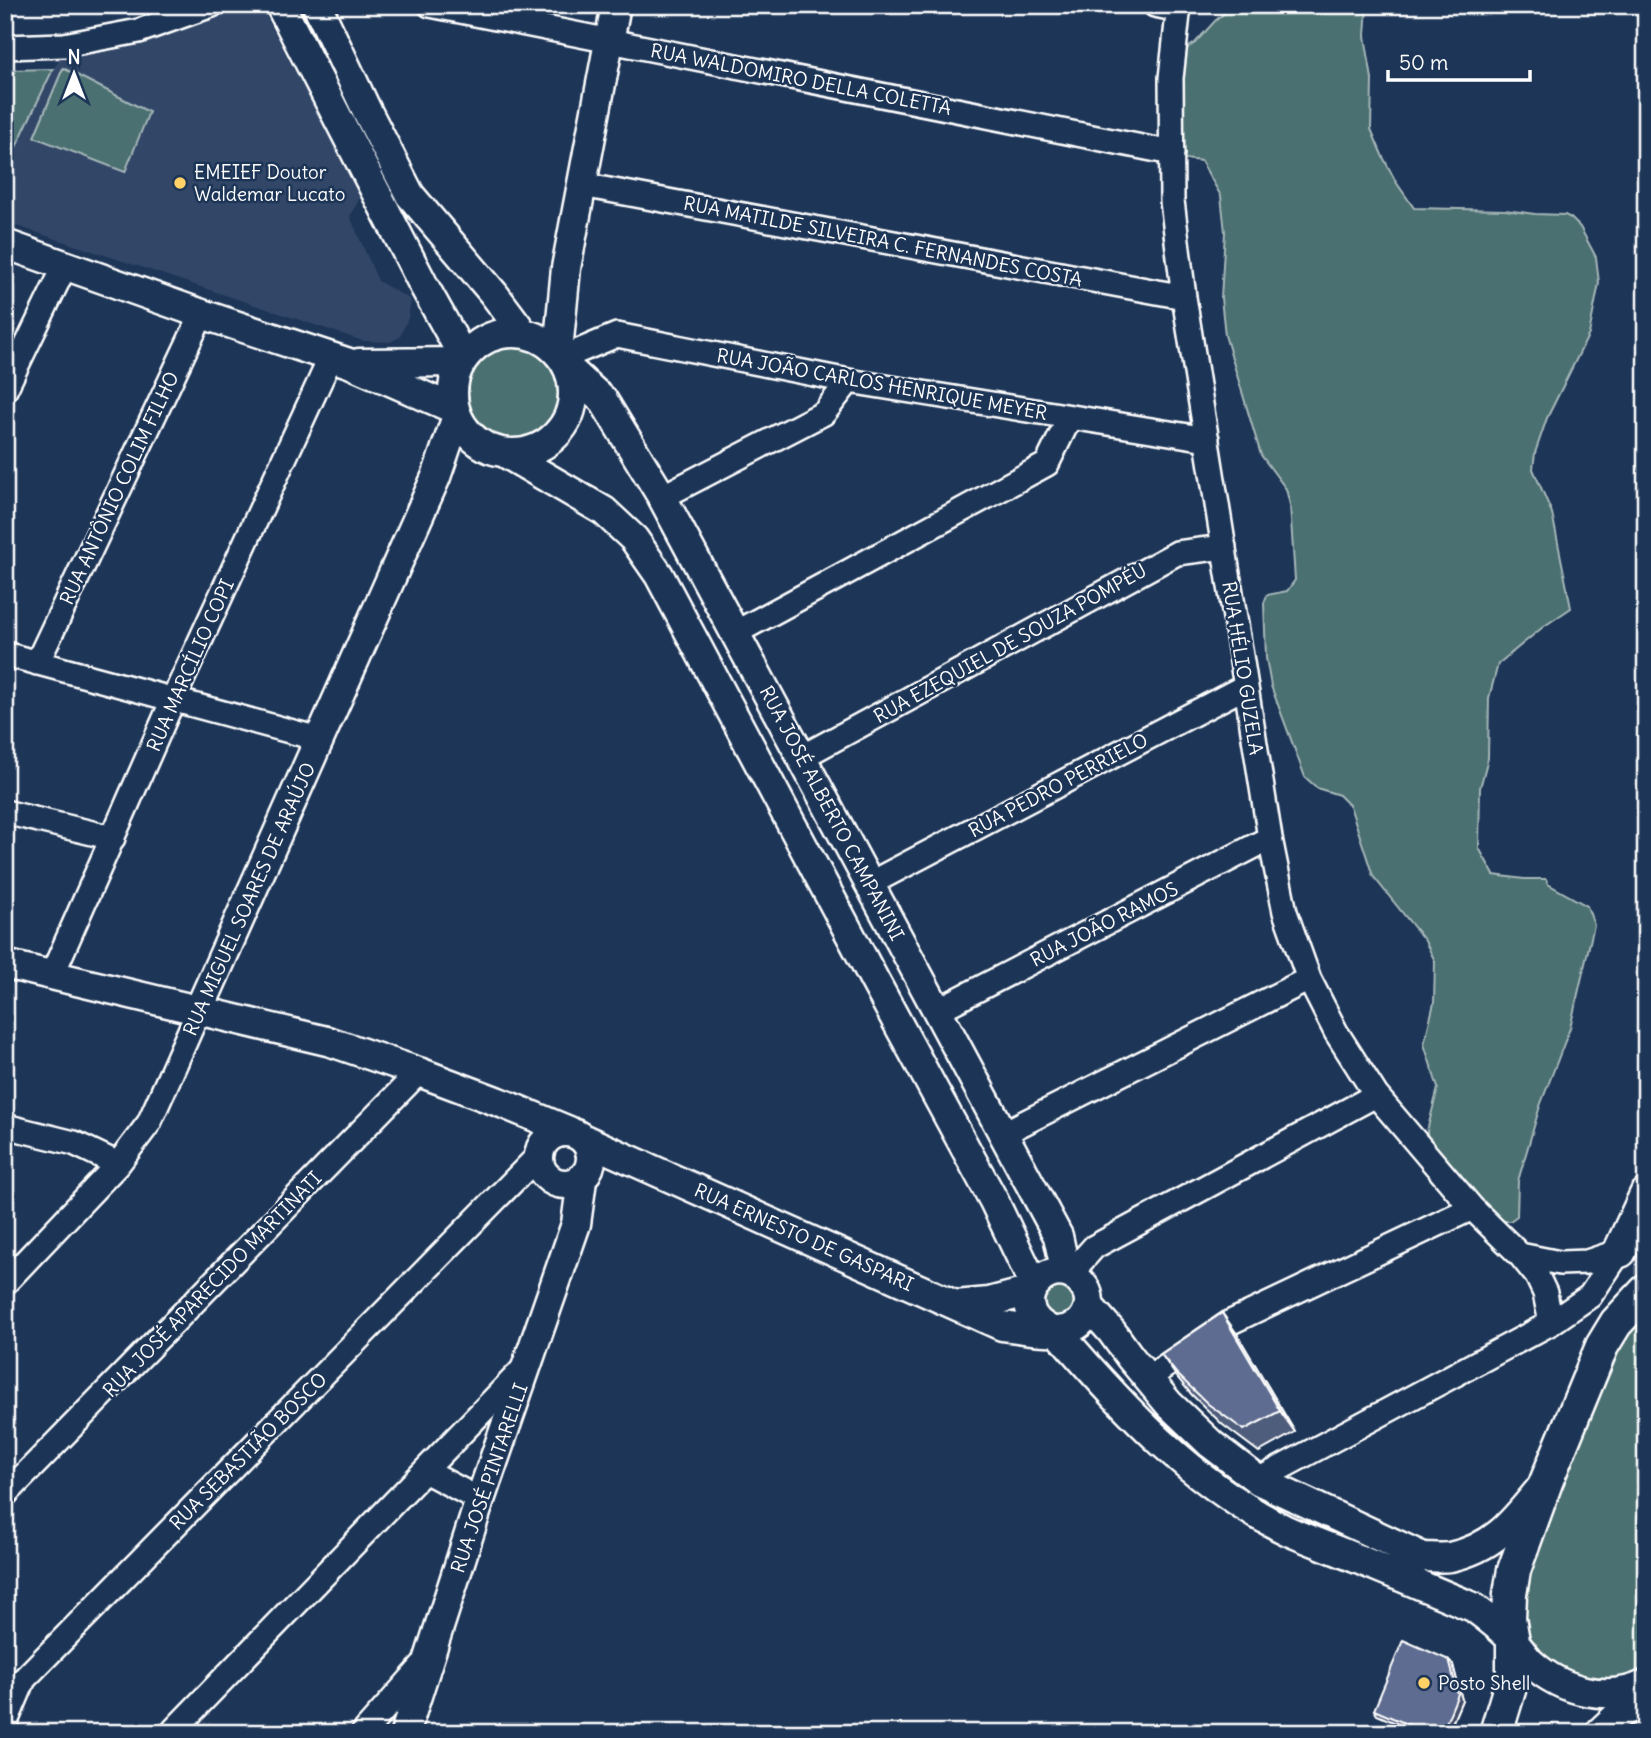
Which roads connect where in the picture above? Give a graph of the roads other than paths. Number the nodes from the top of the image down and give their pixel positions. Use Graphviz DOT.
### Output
graph roads {
  1 [pos="212,5"];
  2 [pos="279,5"];
  3 [pos="317,5"];
  4 [pos="430,5"];
  5 [pos="616,5"];
  6 [pos="1155,5"];
  7 [pos="1179,7"];
  8 [pos="609,41"];
  9 [pos="5,47"];
  10 [pos="1172,153"];
  11 [pos="582,185"];
  12 [pos="5,244"];
  13 [pos="65,266"];
  14 [pos="566,268"];
  15 [pos="1184,297"];
  16 [pos="202,314"];
  17 [pos="529,335"];
  18 [pos="563,359"];
  19 [pos="340,360"];
  20 [pos="463,360"];
  21 [pos="849,381"];
  22 [pos="5,390"];
  23 [pos="455,412"];
  24 [pos="1070,417"];
  25 [pos="1207,439"];
  26 [pos="499,452"];
  27 [pos="436,477"];
  28 [pos="662,497"];
  29 [pos="1224,547"];
  30 [pos="735,632"];
  31 [pos="5,654"];
  32 [pos="37,663"];
  33 [pos="1246,686"];
  34 [pos="173,700"];
  35 [pos="320,739"];
  36 [pos="802,757"];
  37 [pos="5,813"];
  38 [pos="113,838"];
  39 [pos="1270,838"];
  40 [pos="870,884"];
  41 [pos="5,964"];
  42 [pos="52,975"];
  43 [pos="1309,979"];
  44 [pos="199,1010"];
  45 [pos="938,1010"];
  46 [pos="419,1072"];
  47 [pos="1376,1095"];
  48 [pos="504,1104"];
  49 [pos="5,1126"];
  50 [pos="1004,1133"];
  51 [pos="577,1135"];
  52 [pos="540,1157"];
  53 [pos="118,1164"];
  54 [pos="652,1169"];
  55 [pos="578,1179"];
  56 [pos="1646,1195"];
  57 [pos="1472,1208"];
  58 [pos="1620,1251"];
  59 [pos="1520,1255"];
  60 [pos="1068,1273"];
  61 [pos="5,1283"];
  62 [pos="1033,1288"];
  63 [pos="1640,1299"];
  64 [pos="956,1305"];
  65 [pos="1089,1306"];
  66 [pos="1551,1323"];
  67 [pos="1055,1332"];
  68 [pos="528,1364"];
  69 [pos="1148,1378"];
  70 [pos="425,1471"];
  71 [pos="1258,1480"];
  72 [pos="1546,1482"];
  73 [pos="5,1495"];
  74 [pos="480,1500"];
  75 [pos="1513,1641"];
  76 [pos="427,1661"];
  77 [pos="1646,1684"];
  78 [pos="1646,1692"];
  79 [pos="5,1724"];
  80 [pos="172,1733"];
  81 [pos="363,1733"];
  82 [pos="405,1733"];
  83 [pos="1496,1733"];
  84 [pos="1602,1733"];
  1 -- 9 [label="street"];
  2 -- 20 [label="street"];
  3 -- 17 [label="street"];
  4 -- 8 [label="street, RUA WALDOMIRO DELLA COLETTA"];
  5 -- 8 [label="street"];
  6 -- 7 [label="street"];
  7 -- 10 [label="street, RUA HÉLIO GUZELA"];
  8 -- 10 [label="street, RUA WALDOMIRO DELLA COLETTA"];
  8 -- 11 [label="street"];
  10 -- 15 [label="street, RUA HÉLIO GUZELA"];
  11 -- 14 [label="street"];
  11 -- 15 [label="street, RUA MATILDE SILVEIRA C. FERNANDES COSTA"];
  12 -- 13 [label="street"];
  13 -- 16 [label="street"];
  13 -- 22 [label="street"];
  14 -- 17 [label="street"];
  14 -- 18 [label="street"];
  15 -- 25 [label="street, RUA HÉLIO GUZELA"];
  16 -- 19 [label="street"];
  16 -- 32 [label="street, RUA ANTÔNIO COLIM FILHO"];
  17 -- 18 [label="street"];
  17 -- 20 [label="street"];
  18 -- 21 [label="street, RUA JOÃO CARLOS HENRIQUE MEYER"];
  18 -- 26 [label="street"];
  18 -- 28 [label="street, RUA JOSÉ ALBERTO CAMPANINI"];
  19 -- 20 [label="street"];
  19 -- 23 [label="street"];
  19 -- 34 [label="street, RUA MARCÍLIO COPI"];
  20 -- 23 [label="street"];
  21 -- 24 [label="street, RUA JOÃO CARLOS HENRIQUE MEYER"];
  21 -- 28 [label="street"];
  23 -- 26 [label="street"];
  23 -- 27 [label="street, RUA MIGUEL SOARES DE ARAÚJO"];
  24 -- 25 [label="street, RUA JOÃO CARLOS HENRIQUE MEYER"];
  24 -- 30 [label="street"];
  25 -- 29 [label="street, RUA HÉLIO GUZELA"];
  26 -- 27 [label="street, RUA MIGUEL SOARES DE ARAÚJO"];
  26 -- 62 [label="street, RUA JOSÉ ALBERTO CAMPANINI"];
  27 -- 35 [label="street, RUA MIGUEL SOARES DE ARAÚJO"];
  28 -- 30 [label="street, RUA JOSÉ ALBERTO CAMPANINI"];
  29 -- 33 [label="street, RUA HÉLIO GUZELA"];
  29 -- 36 [label="street, RUA EZEQUIEL DE SOUZA POMPÉU"];
  30 -- 36 [label="street, RUA JOSÉ ALBERTO CAMPANINI"];
  31 -- 32 [label="street"];
  32 -- 34 [label="street"];
  33 -- 39 [label="street, RUA HÉLIO GUZELA"];
  33 -- 40 [label="street, RUA PEDRO PERRIELO"];
  34 -- 35 [label="street"];
  34 -- 38 [label="street, RUA MARCÍLIO COPI"];
  35 -- 44 [label="street, RUA MIGUEL SOARES DE ARAÚJO"];
  36 -- 40 [label="street, RUA JOSÉ ALBERTO CAMPANINI"];
  37 -- 38 [label="street"];
  38 -- 42 [label="street, RUA MARCÍLIO COPI"];
  39 -- 43 [label="street, RUA HÉLIO GUZELA"];
  39 -- 45 [label="street, RUA JOÃO RAMOS"];
  40 -- 45 [label="street, RUA JOSÉ ALBERTO CAMPANINI"];
  41 -- 42 [label="street, RUA ERNESTO DE GASPARI"];
  42 -- 44 [label="street, RUA ERNESTO DE GASPARI"];
  43 -- 47 [label="street, RUA HÉLIO GUZELA"];
  43 -- 50 [label="street"];
  44 -- 46 [label="street, RUA ERNESTO DE GASPARI"];
  44 -- 53 [label="street, RUA MIGUEL SOARES DE ARAÚJO"];
  45 -- 50 [label="street, RUA JOSÉ ALBERTO CAMPANINI"];
  46 -- 48 [label="street, RUA ERNESTO DE GASPARI"];
  46 -- 73 [label="street, RUA JOSÉ APARECIDO MARTINATI"];
  47 -- 57 [label="street, RUA HÉLIO GUZELA"];
  47 -- 60 [label="street"];
  48 -- 51 [label="street, RUA ERNESTO DE GASPARI"];
  48 -- 52 [label="street, RUA ERNESTO DE GASPARI"];
  49 -- 53 [label="street"];
  50 -- 60 [label="street, RUA JOSÉ ALBERTO CAMPANINI"];
  51 -- 52 [label="street"];
  51 -- 54 [label="street, RUA ERNESTO DE GASPARI"];
  51 -- 55 [label="street"];
  52 -- 55 [label="street"];
  52 -- 79 [label="street, RUA SEBASTIÃO BOSCO"];
  53 -- 61 [label="street, RUA MIGUEL SOARES DE ARAÚJO"];
  54 -- 55 [label="street, RUA ERNESTO DE GASPARI"];
  54 -- 64 [label="street, RUA ERNESTO DE GASPARI"];
  55 -- 68 [label="street, RUA JOSÉ PINTARELLI"];
  56 -- 58 [label="main road"];
  57 -- 59 [label="street, RUA HÉLIO GUZELA"];
  57 -- 69 [label="street"];
  58 -- 59 [label="street"];
  58 -- 66 [label="street"];
  59 -- 66 [label="street, RUA HÉLIO GUZELA"];
  60 -- 62 [label="street"];
  60 -- 65 [label="street"];
  62 -- 64 [label="street, RUA ERNESTO DE GASPARI"];
  62 -- 67 [label="street"];
  63 -- 72 [label="main road"];
  64 -- 67 [label="street, RUA ERNESTO DE GASPARI"];
  65 -- 67 [label="street"];
  65 -- 69 [label="street"];
  66 -- 71 [label="street"];
  67 -- 75 [label="street"];
  68 -- 70 [label="street"];
  68 -- 74 [label="street, RUA JOSÉ PINTARELLI"];
  69 -- 71 [label="street"];
  70 -- 74 [label="street"];
  70 -- 80 [label="street"];
  71 -- 72 [label="street"];
  72 -- 75 [label="main road"];
  74 -- 76 [label="street, RUA JOSÉ PINTARELLI"];
  75 -- 77 [label="street"];
  75 -- 83 [label="main road"];
  76 -- 81 [label="street"];
  76 -- 82 [label="street, RUA JOSÉ PINTARELLI"];
  78 -- 84 [label="main road"];
}
